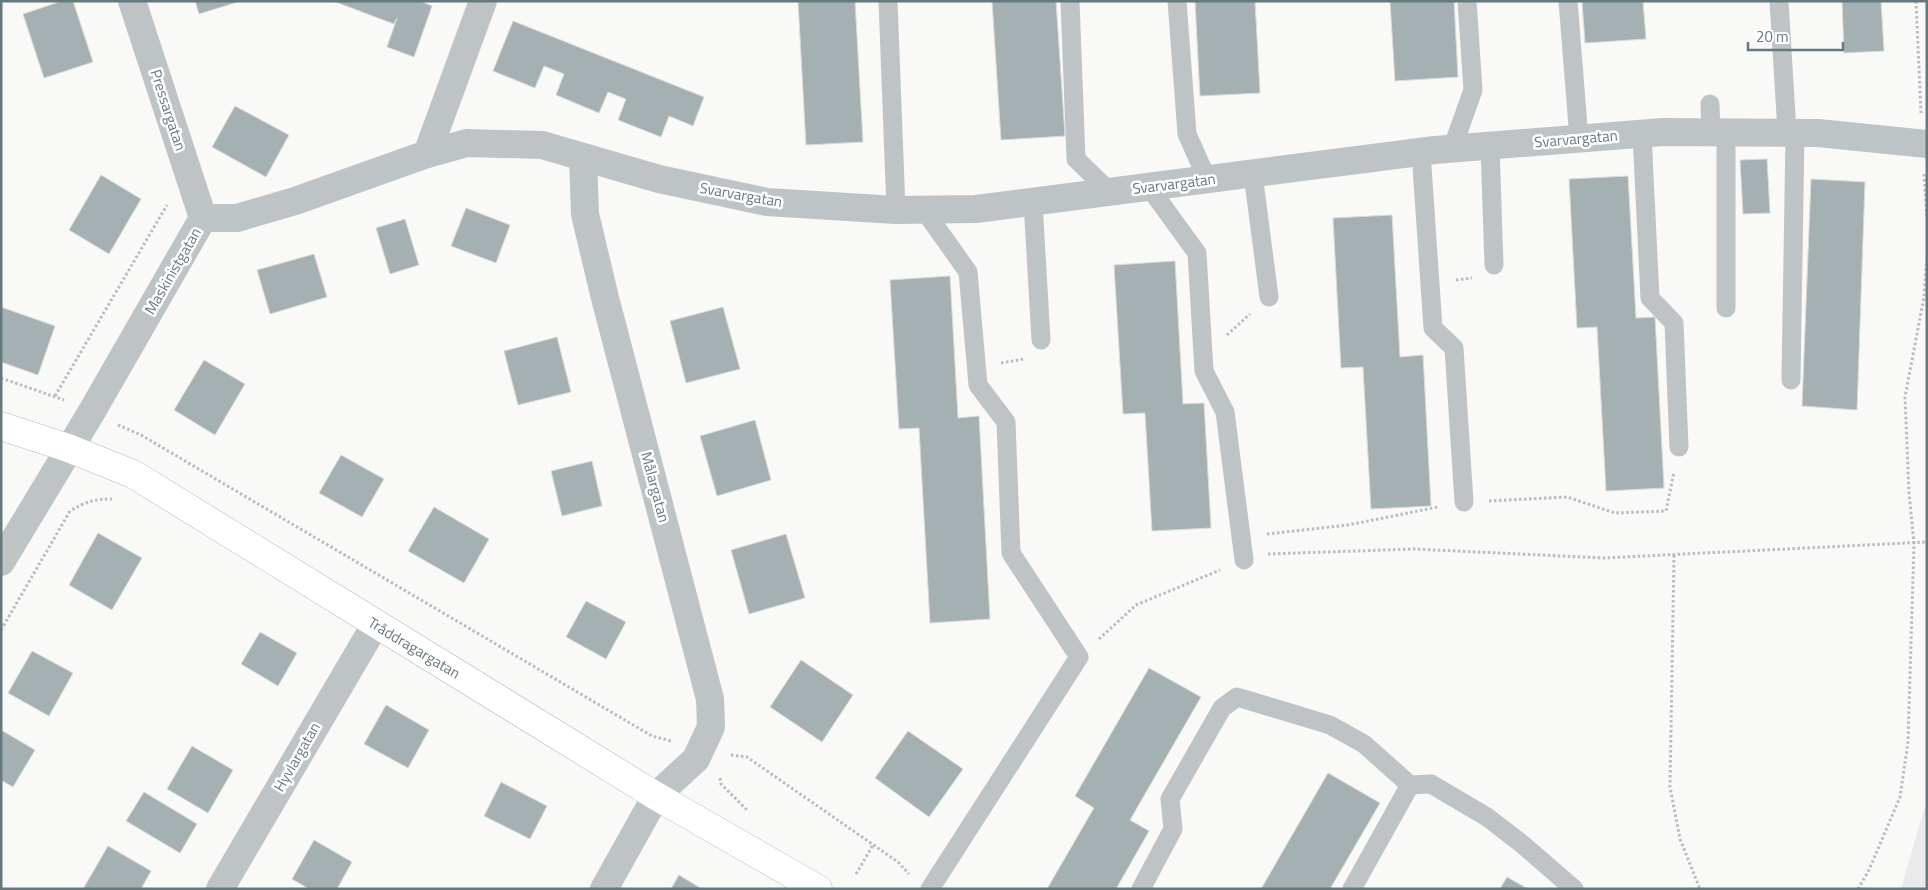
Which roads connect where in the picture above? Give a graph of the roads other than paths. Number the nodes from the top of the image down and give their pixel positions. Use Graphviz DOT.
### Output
graph roads {
  1 [pos="132,1"];
  2 [pos="483,1"];
  3 [pos="888,1"];
  4 [pos="1070,1"];
  5 [pos="1178,1"];
  6 [pos="1467,1"];
  7 [pos="1568,1"];
  8 [pos="1779,1"];
  9 [pos="1710,104"];
  10 [pos="1718,132"];
  11 [pos="1791,132"];
  12 [pos="1642,134"];
  13 [pos="1579,139"];
  14 [pos="1925,144"];
  15 [pos="1490,146"];
  16 [pos="1452,149"];
  17 [pos="1421,152"];
  18 [pos="427,154"];
  19 [pos="583,159"];
  20 [pos="1253,174"];
  21 [pos="1207,179"];
  22 [pos="1149,187"];
  23 [pos="1110,192"];
  24 [pos="1034,202"];
  25 [pos="896,210"];
  26 [pos="924,210"];
  27 [pos="203,218"];
  28 [pos="1494,265"];
  29 [pos="1269,297"];
  30 [pos="1726,308"];
  31 [pos="1041,340"];
  32 [pos="1791,380"];
  33 [pos="1,426"];
  34 [pos="1679,447"];
  35 [pos="68,448"];
  36 [pos="1464,502"];
  37 [pos="1244,560"];
  38 [pos="1,562"];
  39 [pos="375,625"];
  40 [pos="1410,785"];
  41 [pos="656,796"];
  42 [pos="923,885"];
  43 [pos="220,889"];
  44 [pos="604,889"];
  45 [pos="818,889"];
  46 [pos="1141,889"];
  47 [pos="1352,889"];
  48 [pos="1574,889"];
  1 -- 27 [label="street, Pressargatan"];
  2 -- 18 [label="street"];
  3 -- 25 [label="lane"];
  4 -- 23 [label="lane"];
  5 -- 21 [label="lane"];
  6 -- 16 [label="lane"];
  7 -- 13 [label="lane"];
  8 -- 11 [label="lane"];
  9 -- 10 [label="lane"];
  10 -- 11 [label="street, Svarvargatan"];
  10 -- 12 [label="street, Svarvargatan"];
  10 -- 30 [label="lane"];
  11 -- 14 [label="street, Svarvargatan"];
  11 -- 32 [label="lane"];
  12 -- 13 [label="street, Svarvargatan"];
  12 -- 34 [label="lane"];
  13 -- 15 [label="street, Svarvargatan"];
  15 -- 16 [label="street, Svarvargatan"];
  15 -- 28 [label="lane"];
  16 -- 17 [label="street, Svarvargatan"];
  17 -- 20 [label="street, Svarvargatan"];
  17 -- 36 [label="lane"];
  18 -- 19 [label="street, Svarvargatan"];
  18 -- 27 [label="street, Maskinistgatan"];
  19 -- 25 [label="street, Svarvargatan"];
  19 -- 41 [label="street, Målargatan"];
  20 -- 21 [label="street, Svarvargatan"];
  20 -- 29 [label="lane"];
  21 -- 22 [label="street, Svarvargatan"];
  22 -- 23 [label="street, Svarvargatan"];
  22 -- 37 [label="lane"];
  23 -- 24 [label="street, Svarvargatan"];
  24 -- 26 [label="street, Svarvargatan"];
  24 -- 31 [label="lane"];
  25 -- 26 [label="street, Svarvargatan"];
  26 -- 42 [label="lane"];
  27 -- 35 [label="street, Maskinistgatan"];
  33 -- 35 [label="main road, Tråddragargatan"];
  35 -- 38 [label="street, Maskinistgatan"];
  35 -- 39 [label="main road, Tråddragargatan"];
  39 -- 41 [label="main road, Tråddragargatan"];
  39 -- 43 [label="street, Hyvlargatan"];
  40 -- 46 [label="lane"];
  40 -- 47 [label="lane"];
  40 -- 48 [label="lane"];
  41 -- 44 [label="street, Målargatan"];
  41 -- 45 [label="main road, Tråddragargatan"];
}
